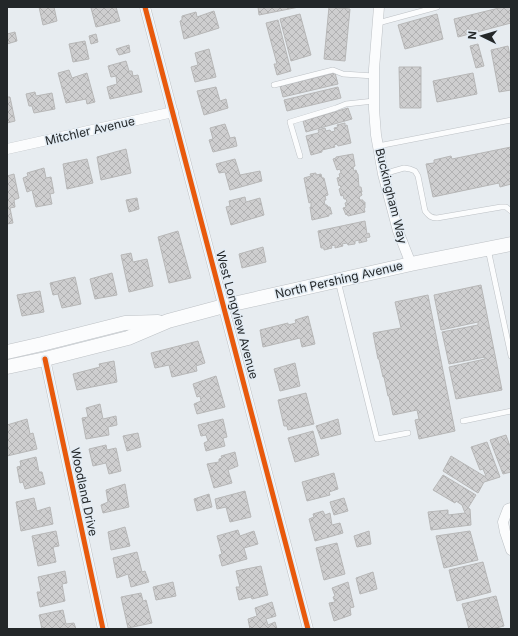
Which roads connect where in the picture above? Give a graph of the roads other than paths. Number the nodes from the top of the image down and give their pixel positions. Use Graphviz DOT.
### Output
graph roads {
  1 [pos="145,7"];
  2 [pos="379,7"];
  3 [pos="437,7"];
  4 [pos="378,23"];
  5 [pos="374,76"];
  6 [pos="274,85"];
  7 [pos="374,101"];
  8 [pos="173,112"];
  9 [pos="511,120"];
  10 [pos="378,146"];
  11 [pos="7,149"];
  12 [pos="300,156"];
  13 [pos="383,174"];
  14 [pos="511,211"];
  15 [pos="511,244"];
  16 [pos="488,248"];
  17 [pos="411,264"];
  18 [pos="337,280"];
  19 [pos="224,306"];
  20 [pos="168,321"];
  21 [pos="7,352"];
  22 [pos="511,356"];
  23 [pos="45,359"];
  24 [pos="7,367"];
  25 [pos="511,410"];
  26 [pos="463,421"];
  27 [pos="408,433"];
  28 [pos="508,512"];
  29 [pos="511,550"];
  30 [pos="103,629"];
  31 [pos="308,629"];
  1 -- 8 [label="street, West Longview Avenue"];
  2 -- 4 [label="street, Buckingham Way"];
  3 -- 4 [label="lane"];
  4 -- 5 [label="street, Buckingham Way"];
  5 -- 6 [label="lane"];
  5 -- 7 [label="street, Buckingham Way"];
  7 -- 10 [label="street, Buckingham Way"];
  7 -- 12 [label="lane"];
  8 -- 11 [label="street, Mitchler Avenue"];
  8 -- 19 [label="street, West Longview Avenue"];
  9 -- 10 [label="lane"];
  10 -- 13 [label="street, Buckingham Way"];
  13 -- 14 [label="lane"];
  13 -- 17 [label="street, Buckingham Way"];
  15 -- 16 [label="main road, North Pershing Avenue"];
  16 -- 17 [label="main road, North Pershing Avenue"];
  16 -- 22 [label="lane"];
  17 -- 18 [label="main road, North Pershing Avenue"];
  18 -- 19 [label="main road, North Pershing Avenue"];
  18 -- 27 [label="lane"];
  19 -- 20 [label="main road, North Pershing Avenue"];
  19 -- 31 [label="street, West Longview Avenue"];
  20 -- 21 [label="main road, North Pershing Avenue"];
  20 -- 23 [label="main road, North Pershing Avenue"];
  23 -- 24 [label="main road, North Pershing Avenue"];
  23 -- 30 [label="street, Woodland Drive"];
  25 -- 26 [label="lane"];
  28 -- 29 [label="street"];
}
